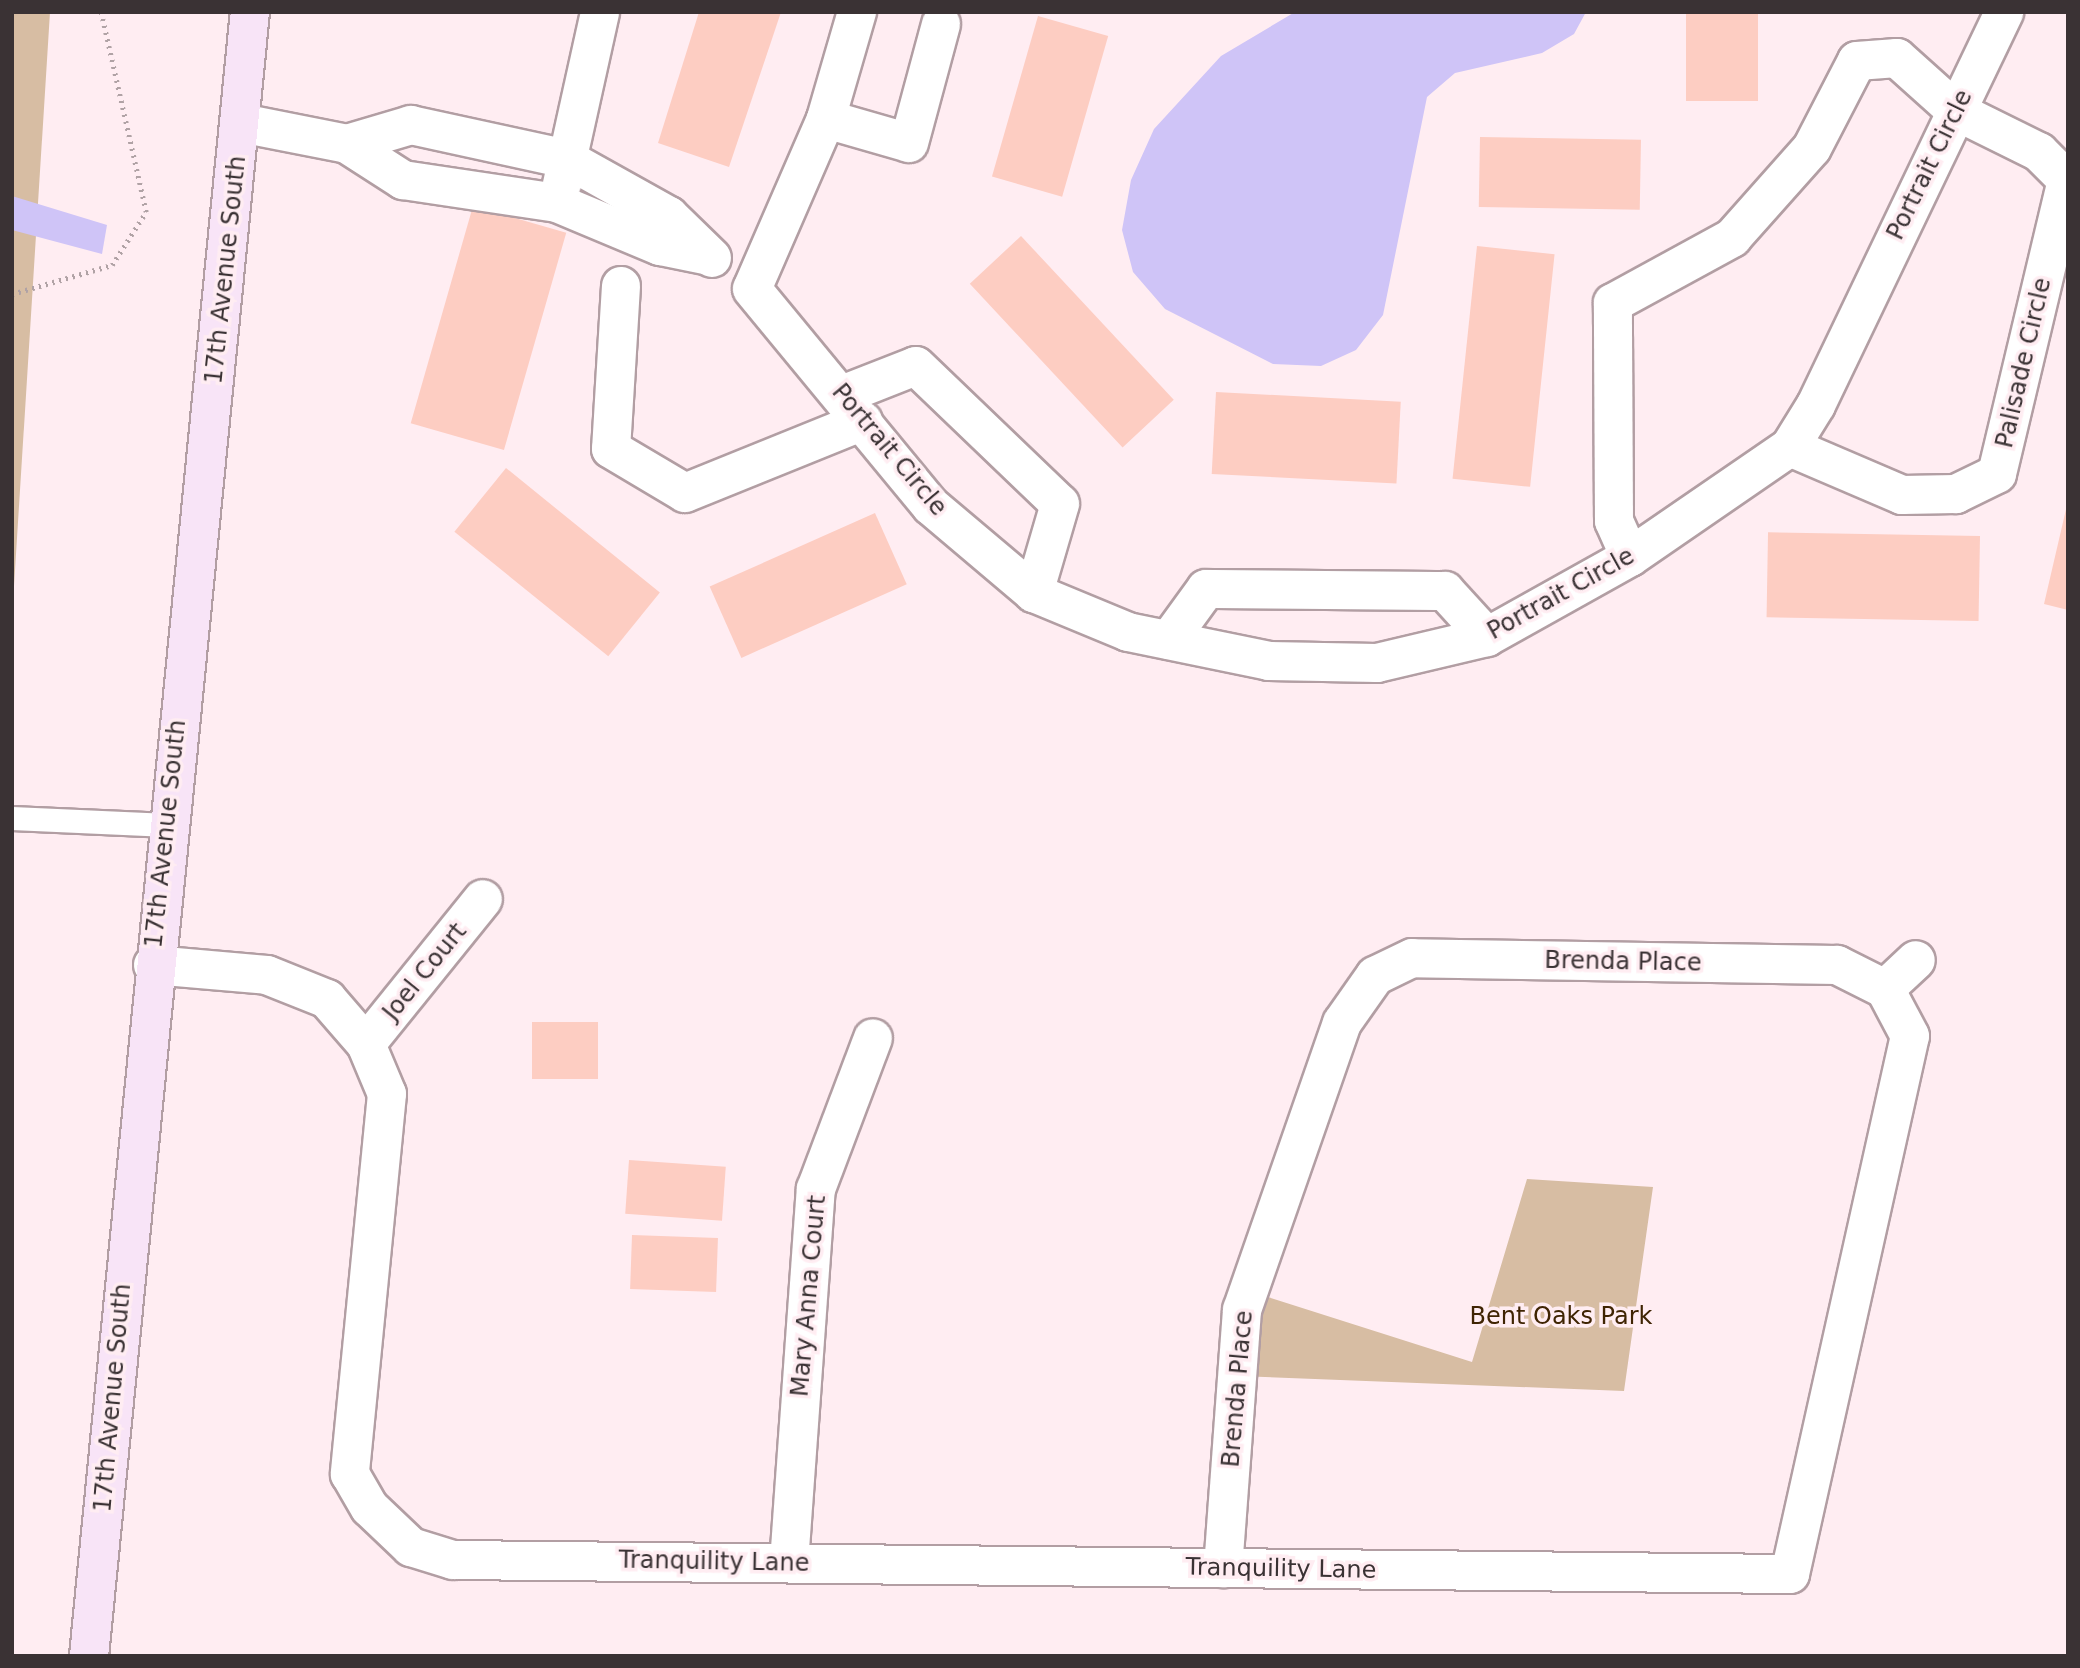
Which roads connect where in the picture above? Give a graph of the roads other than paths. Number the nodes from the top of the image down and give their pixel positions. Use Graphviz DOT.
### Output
graph roads {
  1 [pos="250,12"];
  2 [pos="600,12"];
  3 [pos="857,12"];
  4 [pos="2004,12"];
  5 [pos="942,24"];
  6 [pos="1956,111"];
  7 [pos="826,119"];
  8 [pos="241,123"];
  9 [pos="347,144"];
  10 [pos="567,159"];
  11 [pos="557,203"];
  12 [pos="709,256"];
  13 [pos="621,286"];
  14 [pos="752,289"];
  15 [pos="853,408"];
  16 [pos="1790,447"];
  17 [pos="1630,557"];
  18 [pos="1034,593"];
  19 [pos="1488,637"];
  20 [pos="1169,640"];
  21 [pos="12,818"];
  22 [pos="167,825"];
  23 [pos="483,899"];
  24 [pos="1916,960"];
  25 [pos="153,965"];
  26 [pos="1885,989"];
  27 [pos="873,1038"];
  28 [pos="366,1044"];
  29 [pos="789,1563"];
  30 [pos="1223,1568"];
  31 [pos="89,1656"];
  1 -- 8 [label="street, 17th Avenue South"];
  2 -- 10 [label="street"];
  3 -- 7 [label="street"];
  4 -- 6 [label="street, Portrait Circle"];
  5 -- 7 [label="street"];
  6 -- 16 [label="street, Portrait Circle"];
  6 -- 16 [label="street, Palisade Circle"];
  6 -- 17 [label="street, Palisade Circle"];
  7 -- 14 [label="street"];
  8 -- 9 [label="street, Portrait Circle"];
  8 -- 22 [label="street, 17th Avenue South"];
  9 -- 10 [label="street, Portrait Circle"];
  9 -- 11 [label="street, Portrait Circle"];
  10 -- 11 [label="street"];
  10 -- 12 [label="street, Portrait Circle"];
  11 -- 12 [label="street, Portrait Circle"];
  12 -- 14 [label="street, Portrait Circle"];
  13 -- 15 [label="street"];
  14 -- 15 [label="street, Portrait Circle"];
  15 -- 18 [label="street, Portrait Circle"];
  15 -- 18 [label="street"];
  16 -- 17 [label="street, Portrait Circle"];
  17 -- 19 [label="street, Portrait Circle"];
  18 -- 20 [label="street, Portrait Circle"];
  19 -- 20 [label="street, Portrait Circle"];
  19 -- 20 [label="street"];
  21 -- 22 [label="lane"];
  22 -- 25 [label="street, 17th Avenue South"];
  23 -- 28 [label="street, Joel Court"];
  24 -- 26 [label="street"];
  25 -- 28 [label="street, Tranquility Lane"];
  25 -- 31 [label="street, 17th Avenue South"];
  26 -- 30 [label="street, Brenda Place"];
  26 -- 30 [label="street, Tranquility Lane"];
  27 -- 29 [label="street, Mary Anna Court"];
  28 -- 29 [label="street, Tranquility Lane"];
  29 -- 30 [label="street, Tranquility Lane"];
}
